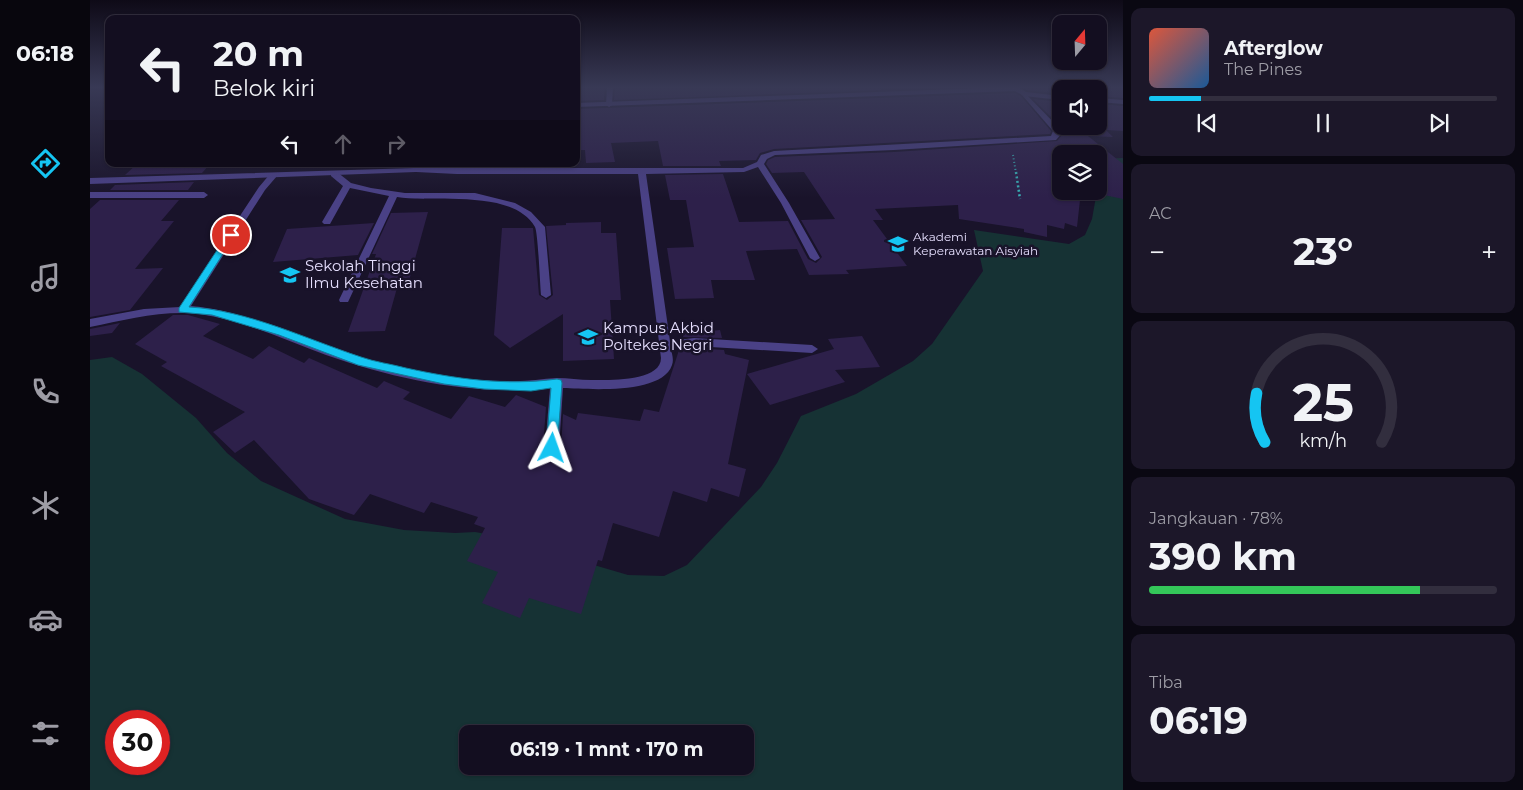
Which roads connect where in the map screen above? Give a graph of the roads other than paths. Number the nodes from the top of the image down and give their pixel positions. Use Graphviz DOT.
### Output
graph roads {
  1 [pos="1051,124"];
  2 [pos="760,164"];
  3 [pos="418,167"];
  4 [pos="642,172"];
  5 [pos="334,174"];
  6 [pos="273,176"];
  7 [pos="90,181"];
  8 [pos="348,185"];
  9 [pos="90,195"];
  10 [pos="204,195"];
  11 [pos="394,195"];
  12 [pos="327,222"];
  13 [pos="815,258"];
  14 [pos="546,295"];
  15 [pos="344,300"];
  16 [pos="182,310"];
  17 [pos="90,323"];
  18 [pos="664,346"];
  19 [pos="812,349"];
  20 [pos="557,383"];
  21 [pos="552,448"];
  1 -- 2 [label="street"];
  2 -- 4 [label="street"];
  2 -- 13 [label="street"];
  3 -- 4 [label="street"];
  3 -- 5 [label="street"];
  4 -- 18 [label="street"];
  5 -- 6 [label="street"];
  5 -- 8 [label="street"];
  6 -- 7 [label="street"];
  6 -- 16 [label="street"];
  8 -- 11 [label="street"];
  8 -- 12 [label="street"];
  9 -- 10 [label="street"];
  11 -- 14 [label="street"];
  11 -- 15 [label="street"];
  16 -- 17 [label="street"];
  16 -- 20 [label="street"];
  18 -- 19 [label="street"];
  18 -- 20 [label="street"];
  20 -- 21 [label="street"];
}
